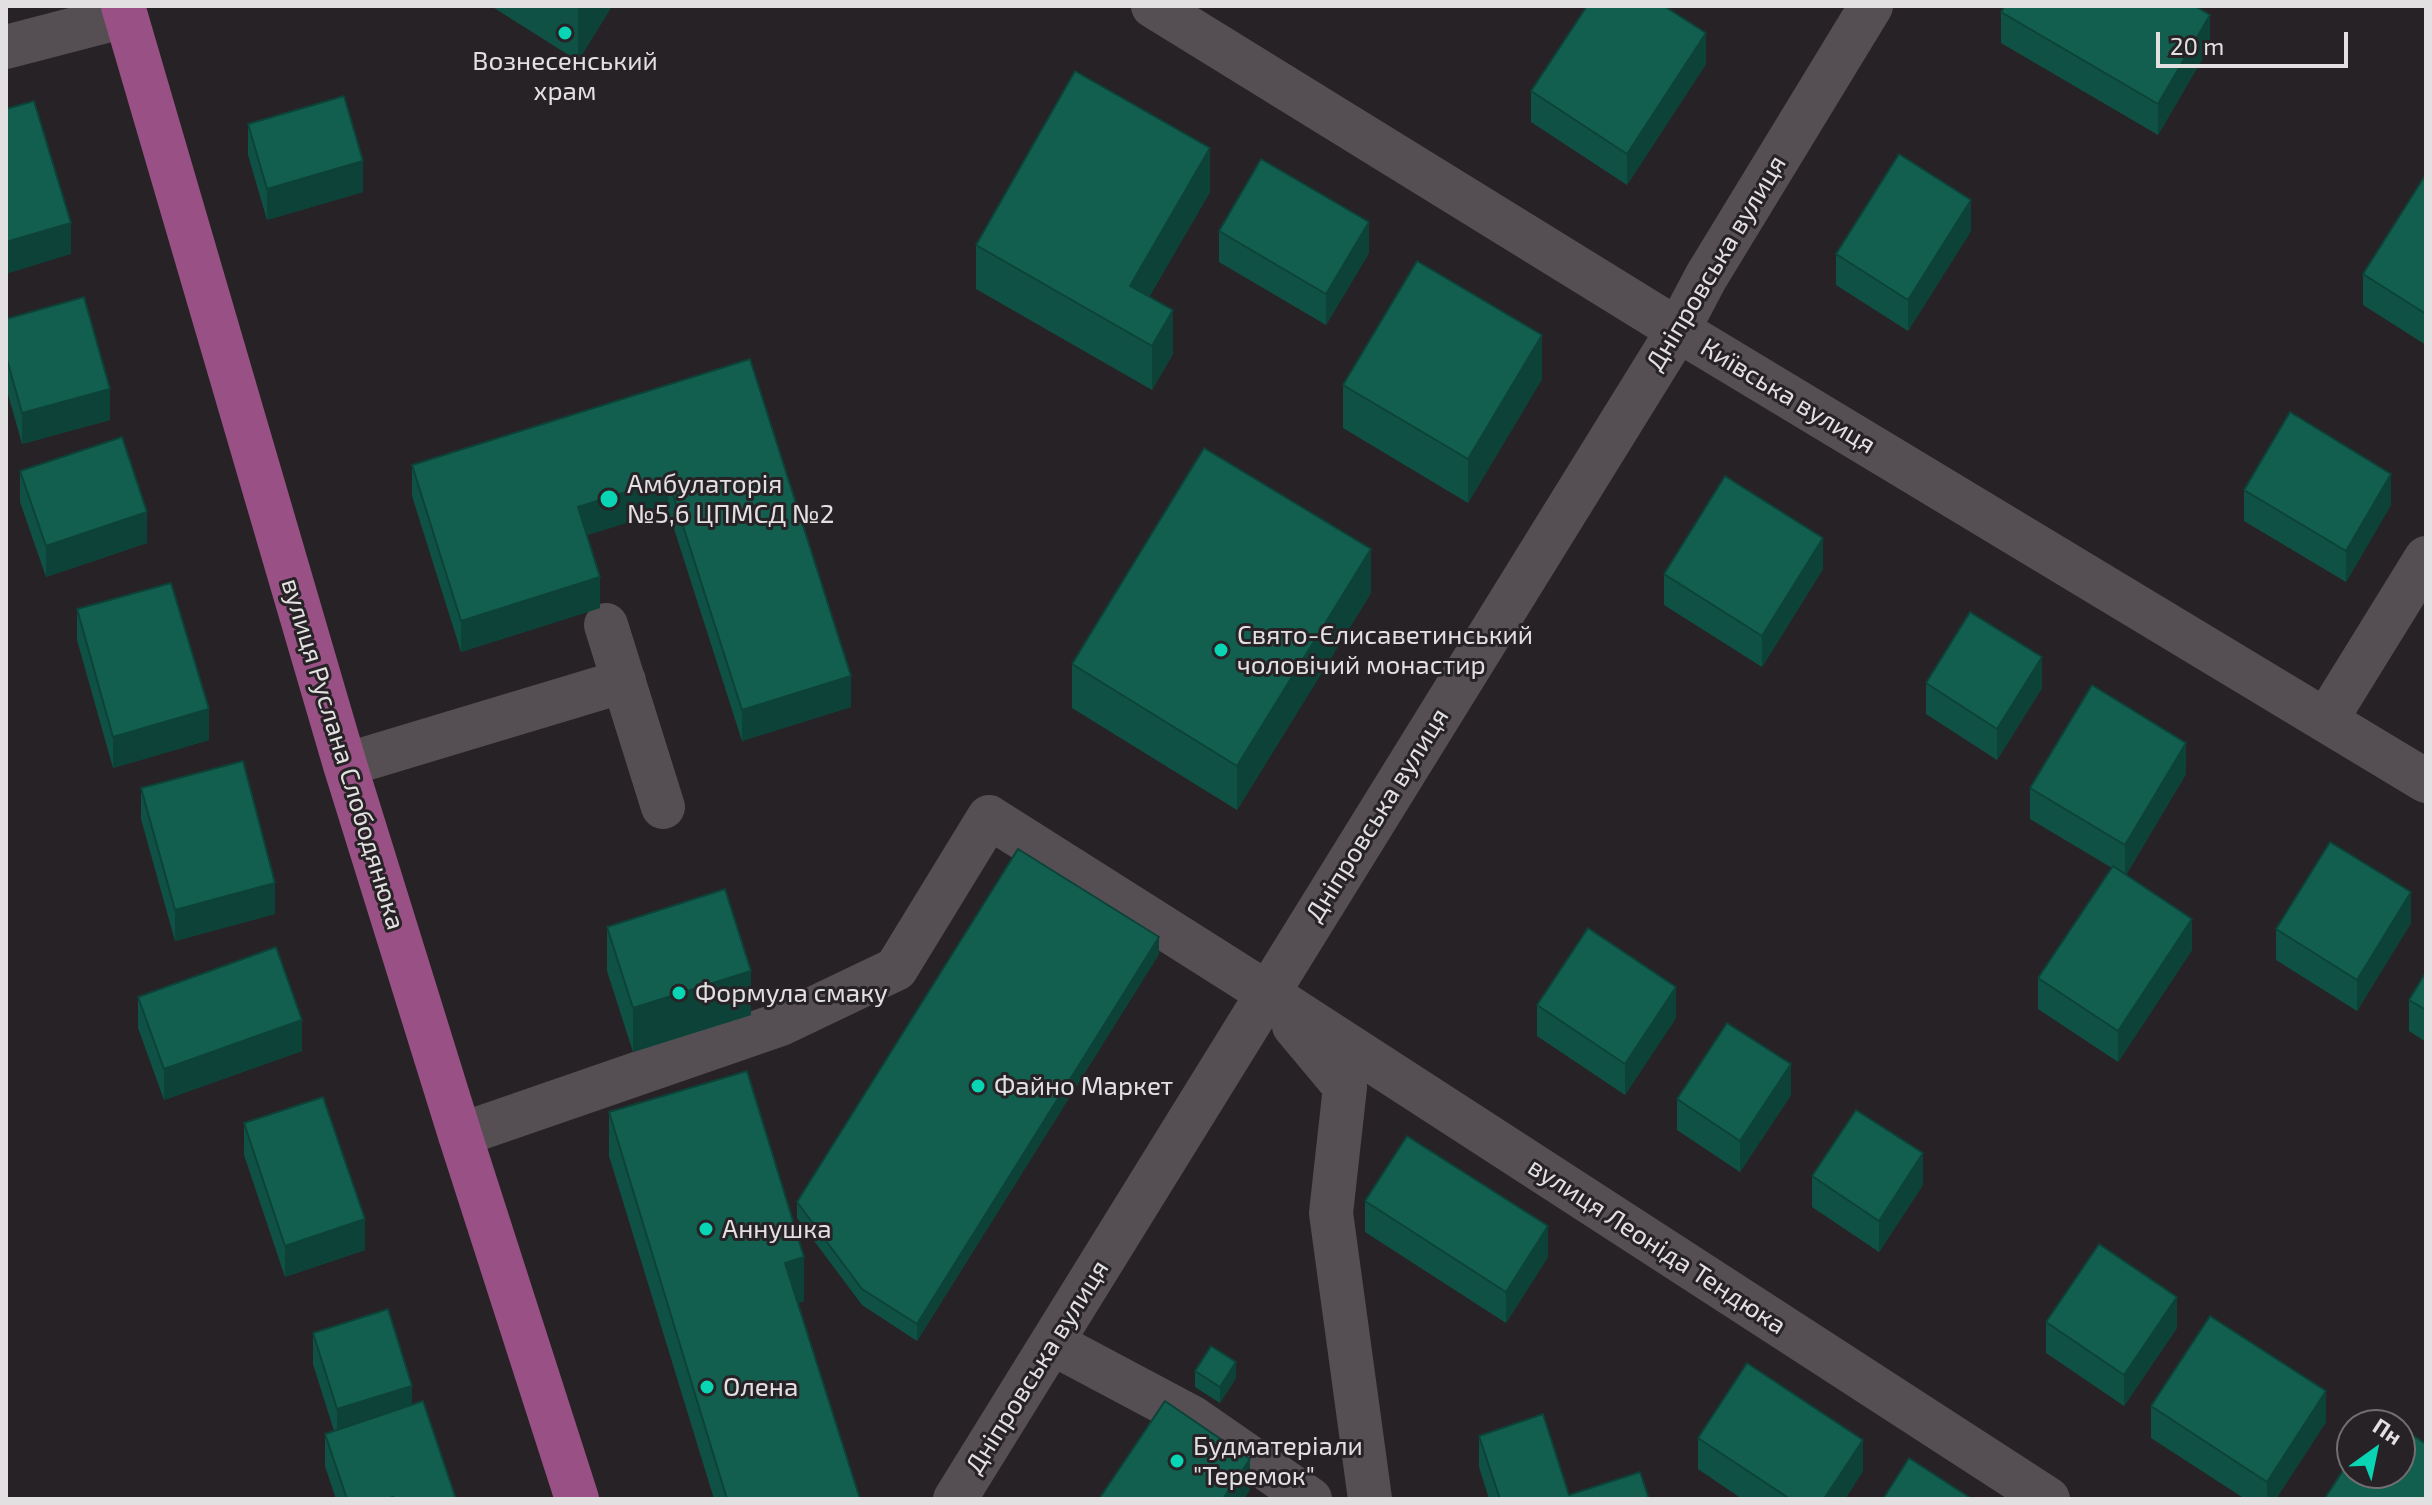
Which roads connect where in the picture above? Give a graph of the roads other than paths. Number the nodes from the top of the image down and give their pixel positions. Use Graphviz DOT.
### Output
graph roads {
  1 [pos="1153,6"];
  2 [pos="1871,6"];
  3 [pos="124,11"];
  4 [pos="6,47"];
  5 [pos="1678,330"];
  6 [pos="2426,558"];
  7 [pos="606,625"];
  8 [pos="624,681"];
  9 [pos="2326,720"];
  10 [pos="345,765"];
  11 [pos="2426,781"];
  12 [pos="663,807"];
  13 [pos="1267,993"];
  14 [pos="460,1135"];
  15 [pos="1052,1343"];
  16 [pos="577,1499"];
  17 [pos="955,1499"];
  18 [pos="1310,1499"];
  19 [pos="1370,1499"];
  20 [pos="2048,1499"];
  1 -- 5 [label="street, Київська вулиця"];
  2 -- 5 [label="street, Дніпровська вулиця"];
  3 -- 4 [label="street"];
  3 -- 10 [label="main road, вулиця Руслана Слободянюка"];
  5 -- 9 [label="street, Київська вулиця"];
  5 -- 13 [label="street, Дніпровська вулиця"];
  6 -- 9 [label="street"];
  7 -- 8 [label="street"];
  8 -- 10 [label="street"];
  8 -- 12 [label="street"];
  9 -- 11 [label="street, Київська вулиця"];
  10 -- 14 [label="main road, вулиця Руслана Слободянюка"];
  13 -- 14 [label="street, вулиця Леоніда Тендюка"];
  13 -- 15 [label="street, Дніпровська вулиця"];
  13 -- 19 [label="street"];
  13 -- 20 [label="street, вулиця Леоніда Тендюка"];
  14 -- 16 [label="main road, вулиця Руслана Слободянюка"];
  15 -- 17 [label="street, Дніпровська вулиця"];
  15 -- 18 [label="street"];
}
